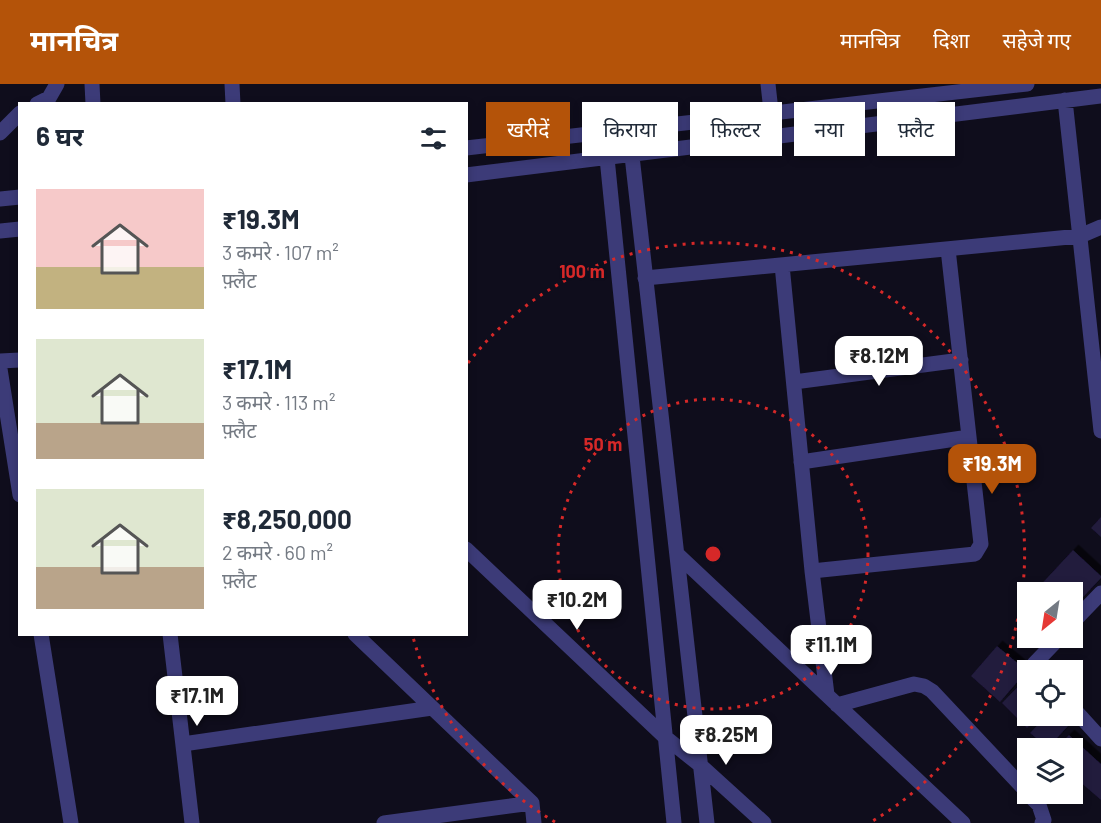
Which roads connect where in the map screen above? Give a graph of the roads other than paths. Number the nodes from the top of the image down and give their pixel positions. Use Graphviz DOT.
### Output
graph roads {
  1 [pos="57,84"];
  2 [pos="92,84"];
  3 [pos="232,84"];
  4 [pos="768,84"];
  5 [pos="1027,84"];
  6 [pos="1101,96"];
  7 [pos="1065,100"];
  8 [pos="41,102"];
  9 [pos="93,102"];
  10 [pos="233,102"];
  11 [pos="770,102"];
  12 [pos="782,112"];
  13 [pos="18,115"];
  14 [pos="690,122"];
  15 [pos="0,134"];
  16 [pos="782,137"];
  17 [pos="468,148"];
  18 [pos="632,156"];
  19 [pos="607,158"];
  20 [pos="468,175"];
  21 [pos="18,197"];
  22 [pos="0,199"];
  23 [pos="1101,226"];
  24 [pos="18,229"];
  25 [pos="0,231"];
  26 [pos="1080,236"];
  27 [pos="948,249"];
  28 [pos="782,265"];
  29 [pos="645,278"];
  30 [pos="18,360"];
  31 [pos="961,360"];
  32 [pos="0,361"];
  33 [pos="0,369"];
  34 [pos="794,382"];
  35 [pos="1101,431"];
  36 [pos="969,437"];
  37 [pos="801,462"];
  38 [pos="18,482"];
  39 [pos="468,551"];
  40 [pos="676,554"];
  41 [pos="812,570"];
  42 [pos="1101,593"];
  43 [pos="1083,612"];
  44 [pos="41,636"];
  45 [pos="170,636"];
  46 [pos="357,636"];
  47 [pos="1049,648"];
  48 [pos="1038,660"];
  49 [pos="832,700"];
  50 [pos="432,708"];
  51 [pos="1083,719"];
  52 [pos="665,737"];
  53 [pos="1101,739"];
  54 [pos="183,744"];
  55 [pos="700,765"];
  56 [pos="1017,781"];
  57 [pos="532,802"];
  58 [pos="1038,804"];
  59 [pos="71,823"];
  60 [pos="192,823"];
  61 [pos="384,823"];
  62 [pos="534,823"];
  63 [pos="674,823"];
  64 [pos="707,823"];
  65 [pos="764,823"];
  66 [pos="963,823"];
  67 [pos="1042,823"];
  1 -- 8 [label="street"];
  2 -- 9 [label="street"];
  3 -- 10 [label="street"];
  4 -- 11 [label="street"];
  5 -- 12 [label="street"];
  6 -- 7 [label="street"];
  7 -- 16 [label="street"];
  7 -- 26 [label="street"];
  13 -- 15 [label="street"];
  14 -- 17 [label="street"];
  18 -- 19 [label="street"];
  18 -- 29 [label="street"];
  19 -- 20 [label="street"];
  19 -- 52 [label="street"];
  21 -- 22 [label="street"];
  23 -- 26 [label="street"];
  24 -- 25 [label="street"];
  26 -- 27 [label="street"];
  26 -- 35 [label="street"];
  27 -- 28 [label="street"];
  27 -- 31 [label="street"];
  28 -- 29 [label="street"];
  28 -- 34 [label="street"];
  29 -- 40 [label="street"];
  30 -- 32 [label="street"];
  31 -- 34 [label="street"];
  31 -- 36 [label="street"];
  33 -- 38 [label="street"];
  34 -- 37 [label="street"];
  36 -- 37 [label="street"];
  36 -- 41 [label="street"];
  37 -- 41 [label="street"];
  39 -- 52 [label="street"];
  40 -- 49 [label="street"];
  40 -- 55 [label="street"];
  41 -- 49 [label="street"];
  42 -- 43 [label="street"];
  44 -- 59 [label="street"];
  45 -- 54 [label="street"];
  46 -- 50 [label="street"];
  47 -- 48 [label="street"];
  49 -- 56 [label="street"];
  49 -- 66 [label="street"];
  50 -- 54 [label="street"];
  50 -- 57 [label="street"];
  51 -- 53 [label="street"];
  52 -- 55 [label="street"];
  52 -- 63 [label="street"];
  54 -- 60 [label="street"];
  55 -- 64 [label="street"];
  55 -- 65 [label="street"];
  57 -- 61 [label="street"];
  57 -- 62 [label="street"];
  58 -- 67 [label="street"];
}
